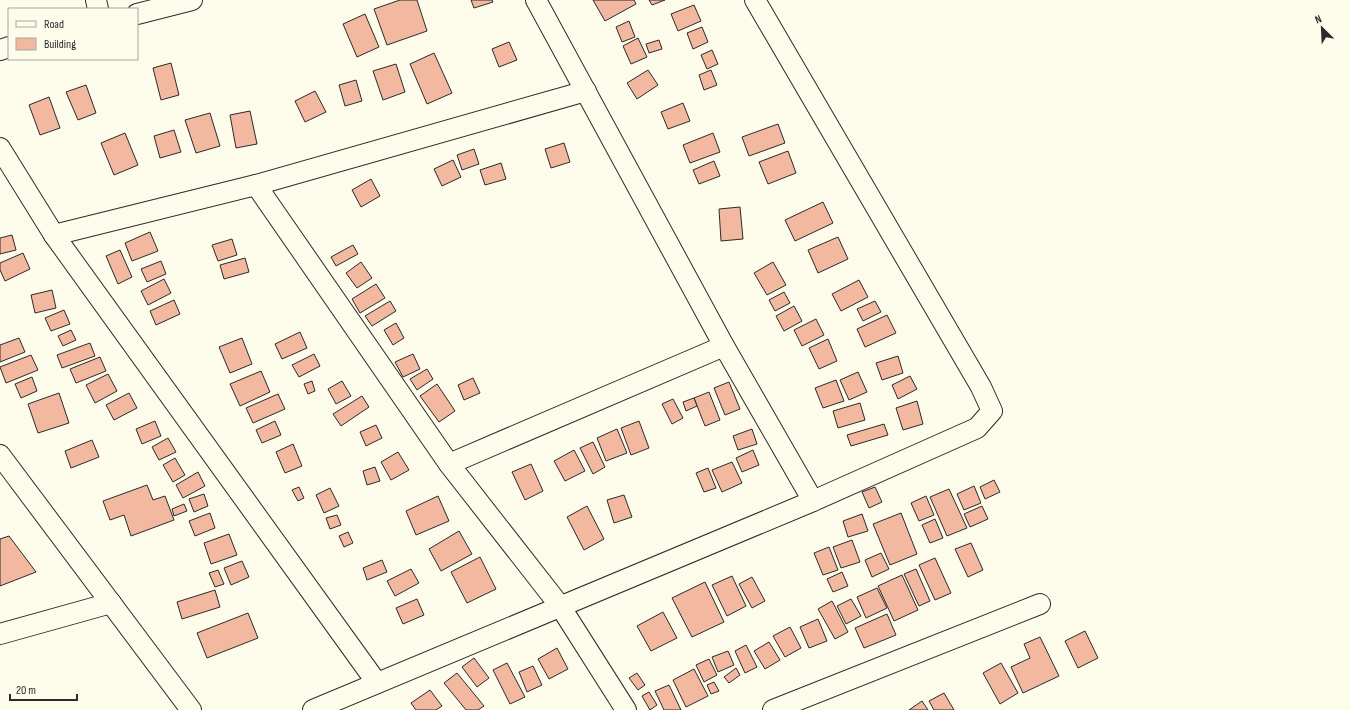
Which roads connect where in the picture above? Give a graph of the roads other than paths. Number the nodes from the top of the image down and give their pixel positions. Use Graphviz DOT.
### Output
graph roads {
  1 [pos="192,0"];
  2 [pos="536,0"];
  3 [pos="755,0"];
  4 [pos="138,14"];
  5 [pos="586,91"];
  6 [pos="0,148"];
  7 [pos="256,185"];
  8 [pos="54,235"];
  9 [pos="724,346"];
  10 [pos="0,455"];
  11 [pos="449,464"];
  12 [pos="812,502"];
  13 [pos="111,603"];
  14 [pos="1040,604"];
  15 [pos="560,606"];
  16 [pos="0,634"];
  17 [pos="377,683"];
  18 [pos="191,710"];
  19 [pos="313,710"];
  20 [pos="626,710"];
  21 [pos="773,710"];
  1 -- 4 [label="street"];
  2 -- 5 [label="street"];
  3 -- 12 [label="street"];
  5 -- 7 [label="street"];
  5 -- 9 [label="street"];
  6 -- 8 [label="street"];
  7 -- 8 [label="street"];
  7 -- 11 [label="street"];
  8 -- 17 [label="street"];
  9 -- 11 [label="street"];
  9 -- 12 [label="street"];
  10 -- 13 [label="street"];
  11 -- 15 [label="street"];
  12 -- 15 [label="street"];
  13 -- 16 [label="street"];
  13 -- 18 [label="street"];
  14 -- 21 [label="street"];
  15 -- 17 [label="street"];
  15 -- 20 [label="street"];
  17 -- 19 [label="street"];
}
